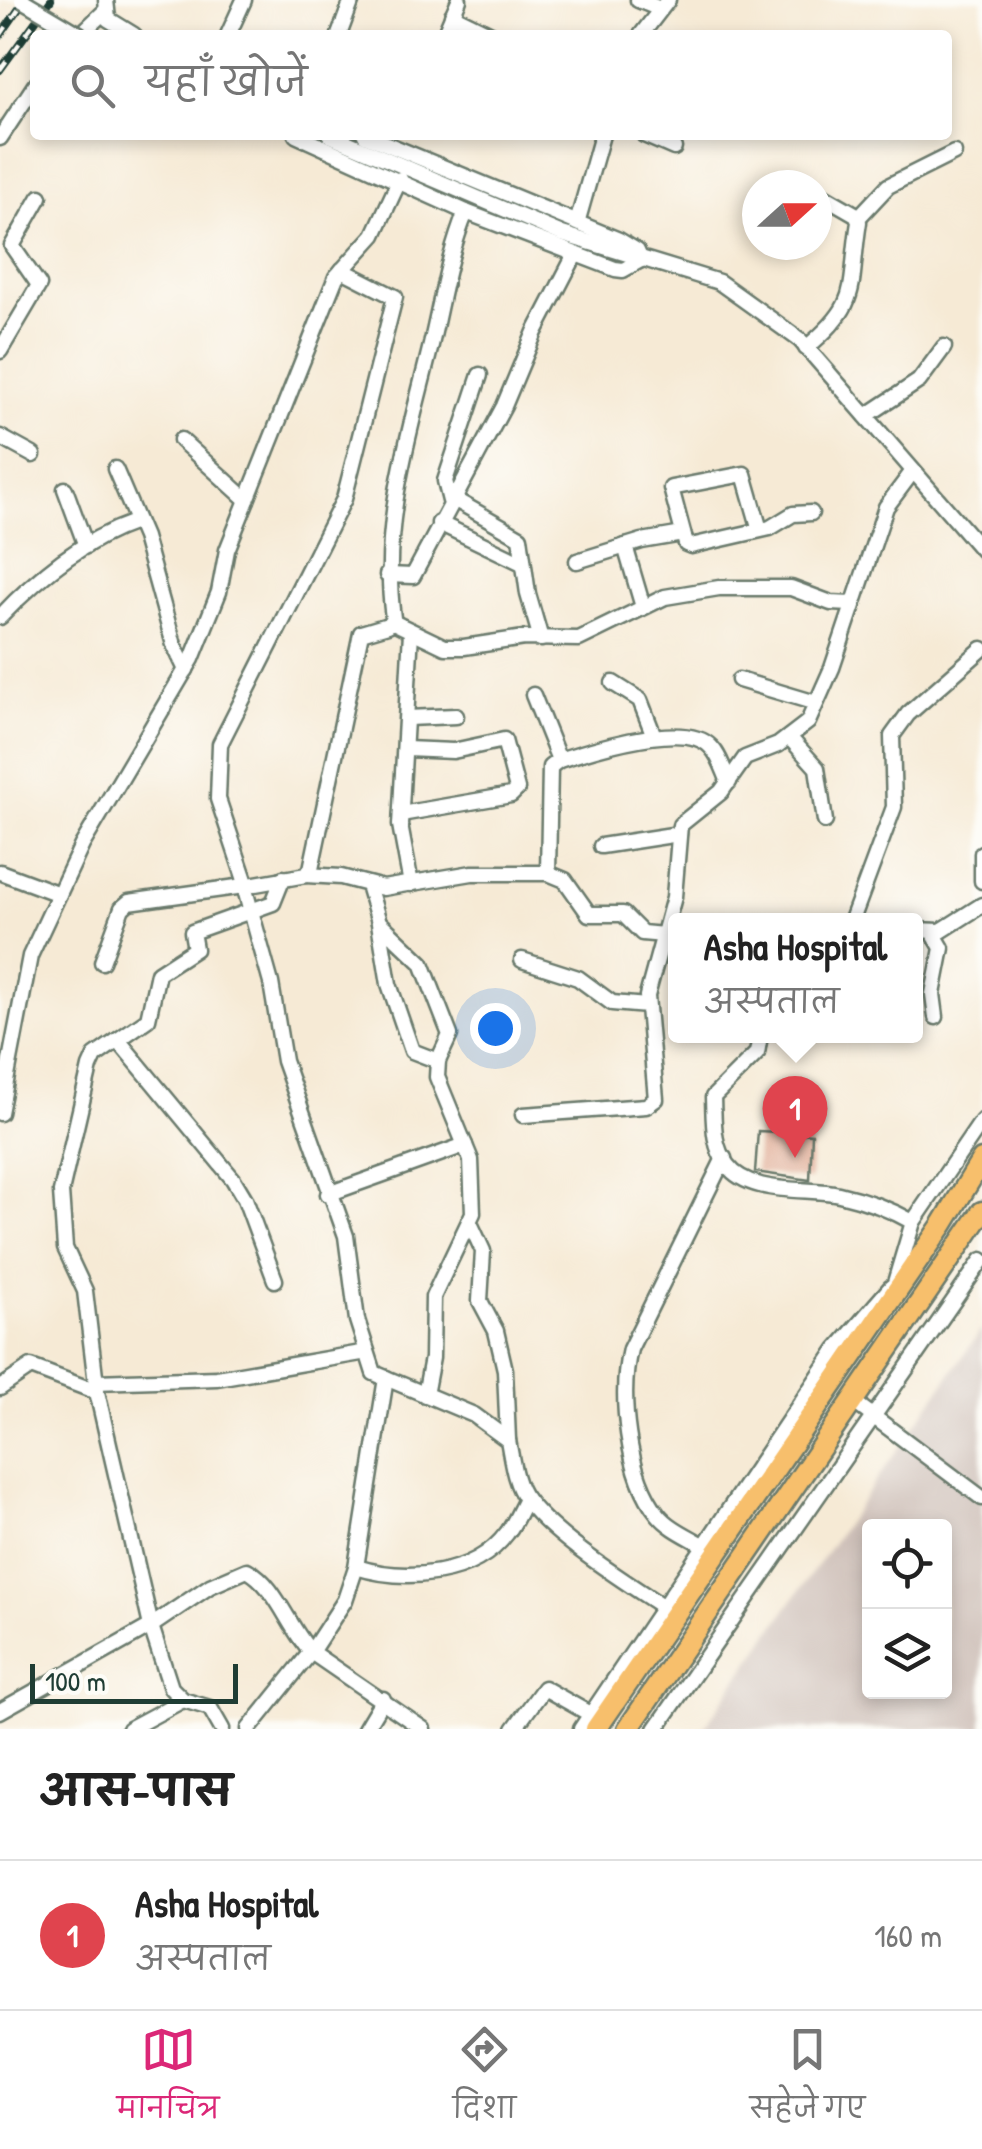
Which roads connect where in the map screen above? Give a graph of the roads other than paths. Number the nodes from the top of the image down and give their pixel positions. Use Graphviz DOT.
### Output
graph roads {
  1 [pos="22,0"];
  2 [pos="244,0"];
  3 [pos="352,0"];
  4 [pos="459,0"];
  5 [pos="638,0"];
  6 [pos="664,5"];
  7 [pos="106,6"];
  8 [pos="452,15"];
  9 [pos="72,30"];
  10 [pos="84,30"];
  11 [pos="123,30"];
  12 [pos="230,30"];
  13 [pos="341,30"];
  14 [pos="446,30"];
  15 [pos="482,30"];
  16 [pos="644,30"];
  17 [pos="30,93"];
  18 [pos="0,138"];
  19 [pos="308,140"];
  20 [pos="342,140"];
  21 [pos="376,140"];
  22 [pos="601,140"];
  23 [pos="656,140"];
  24 [pos="674,148"];
  25 [pos="954,153"];
  26 [pos="400,179"];
  27 [pos="40,197"];
  28 [pos="832,201"];
  29 [pos="466,212"];
  30 [pos="858,217"];
  31 [pos="576,223"];
  32 [pos="575,255"];
  33 [pos="641,260"];
  34 [pos="342,270"];
  35 [pos="806,348"];
  36 [pos="944,348"];
  37 [pos="0,351"];
  38 [pos="480,375"];
  39 [pos="866,416"];
  40 [pos="0,438"];
  41 [pos="182,440"];
  42 [pos="32,455"];
  43 [pos="115,469"];
  44 [pos="913,471"];
  45 [pos="65,490"];
  46 [pos="451,499"];
  47 [pos="247,500"];
  48 [pos="811,513"];
  49 [pos="135,522"];
  50 [pos="439,523"];
  51 [pos="760,530"];
  52 [pos="684,534"];
  53 [pos="86,546"];
  54 [pos="625,546"];
  55 [pos="982,550"];
  56 [pos="577,561"];
  57 [pos="522,563"];
  58 [pos="387,575"];
  59 [pos="851,604"];
  60 [pos="643,607"];
  61 [pos="0,617"];
  62 [pos="391,621"];
  63 [pos="412,632"];
  64 [pos="541,639"];
  65 [pos="982,649"];
  66 [pos="186,670"];
  67 [pos="739,680"];
  68 [pos="613,683"];
  69 [pos="533,695"];
  70 [pos="816,704"];
  71 [pos="456,716"];
  72 [pos="407,718"];
  73 [pos="654,736"];
  74 [pos="789,737"];
  75 [pos="406,749"];
  76 [pos="559,760"];
  77 [pos="728,782"];
  78 [pos="401,814"];
  79 [pos="825,821"];
  80 [pos="679,834"];
  81 [pos="601,846"];
  82 [pos="982,853"];
  83 [pos="0,872"];
  84 [pos="548,873"];
  85 [pos="306,874"];
  86 [pos="283,878"];
  87 [pos="982,881"];
  88 [pos="245,884"];
  89 [pos="411,884"];
  90 [pos="368,885"];
  91 [pos="59,894"];
  92 [pos="982,905"];
  93 [pos="252,910"];
  94 [pos="670,913"];
  95 [pos="855,913"];
  96 [pos="668,920"];
  97 [pos="379,922"];
  98 [pos="923,930"];
  99 [pos="932,931"];
  100 [pos="664,935"];
  101 [pos="522,960"];
  102 [pos="102,962"];
  103 [pos="647,1006"];
  104 [pos="936,1016"];
  105 [pos="118,1040"];
  106 [pos="759,1043"];
  107 [pos="6,1057"];
  108 [pos="438,1061"];
  109 [pos="0,1114"];
  110 [pos="523,1116"];
  111 [pos="982,1121"];
  112 [pos="465,1145"];
  113 [pos="724,1158"];
  114 [pos="982,1160"];
  115 [pos="328,1194"];
  116 [pos="982,1212"];
  117 [pos="913,1222"];
  118 [pos="470,1224"];
  119 [pos="982,1260"];
  120 [pos="276,1280"];
  121 [pos="892,1292"];
  122 [pos="367,1352"];
  123 [pos="386,1378"];
  124 [pos="96,1387"];
  125 [pos="0,1388"];
  126 [pos="425,1395"];
  127 [pos="854,1402"];
  128 [pos="873,1416"];
  129 [pos="508,1440"];
  130 [pos="982,1498"];
  131 [pos="526,1499"];
  132 [pos="703,1544"];
  133 [pos="356,1567"];
  134 [pos="668,1610"];
  135 [pos="151,1626"];
  136 [pos="311,1652"];
  137 [pos="183,1700"];
  138 [pos="383,1700"];
  139 [pos="0,1711"];
  140 [pos="596,1721"];
  141 [pos="128,1729"];
  142 [pos="222,1729"];
  143 [pos="249,1729"];
  144 [pos="365,1729"];
  145 [pos="423,1729"];
  146 [pos="514,1729"];
  147 [pos="581,1729"];
  148 [pos="628,1729"];
  149 [pos="656,1729"];
  1 -- 9 [label="street, bridge"];
  2 -- 12 [label="street"];
  3 -- 13 [label="street"];
  4 -- 8 [label="street"];
  5 -- 6 [label="street"];
  6 -- 16 [label="street"];
  7 -- 10 [label="street"];
  7 -- 11 [label="street"];
  8 -- 14 [label="street"];
  8 -- 15 [label="street"];
  17 -- 18 [label="street"];
  19 -- 26 [label="street"];
  20 -- 33 [label="street"];
  21 -- 31 [label="street"];
  22 -- 31 [label="street"];
  23 -- 24 [label="street"];
  25 -- 30 [label="street"];
  26 -- 29 [label="street"];
  26 -- 34 [label="street"];
  27 -- 37 [label="street"];
  28 -- 30 [label="street"];
  29 -- 32 [label="street"];
  29 -- 58 [label="street"];
  30 -- 35 [label="street"];
  31 -- 33 [label="street"];
  32 -- 33 [label="street"];
  32 -- 46 [label="street"];
  33 -- 35 [label="street"];
  34 -- 47 [label="street"];
  34 -- 88 [label="street"];
  35 -- 39 [label="street"];
  36 -- 39 [label="street"];
  38 -- 46 [label="street"];
  39 -- 44 [label="street"];
  40 -- 42 [label="street"];
  41 -- 47 [label="street"];
  43 -- 49 [label="street"];
  44 -- 55 [label="street"];
  44 -- 59 [label="street"];
  45 -- 53 [label="street"];
  46 -- 50 [label="street"];
  46 -- 57 [label="street"];
  47 -- 66 [label="street"];
  48 -- 51 [label="street"];
  49 -- 53 [label="street"];
  49 -- 66 [label="street"];
  50 -- 57 [label="street"];
  50 -- 58 [label="street"];
  51 -- 52 [label="street"];
  51 -- 52 [label="street"];
  52 -- 54 [label="street"];
  53 -- 61 [label="street"];
  54 -- 56 [label="street"];
  54 -- 60 [label="street"];
  57 -- 64 [label="street"];
  58 -- 62 [label="street"];
  59 -- 60 [label="street"];
  59 -- 70 [label="street"];
  60 -- 64 [label="street"];
  62 -- 63 [label="street"];
  62 -- 85 [label="street"];
  63 -- 64 [label="street"];
  63 -- 72 [label="street"];
  65 -- 95 [label="street"];
  66 -- 91 [label="street"];
  67 -- 70 [label="street"];
  68 -- 73 [label="street"];
  69 -- 76 [label="street"];
  70 -- 74 [label="street"];
  71 -- 72 [label="street"];
  72 -- 75 [label="street"];
  73 -- 76 [label="street"];
  73 -- 77 [label="street"];
  74 -- 77 [label="street"];
  74 -- 79 [label="street"];
  75 -- 78 [label="street"];
  75 -- 78 [label="street"];
  76 -- 84 [label="street"];
  77 -- 80 [label="street"];
  78 -- 89 [label="street"];
  80 -- 81 [label="street"];
  80 -- 94 [label="street"];
  82 -- 87 [label="street"];
  83 -- 91 [label="street"];
  84 -- 89 [label="street"];
  84 -- 100 [label="street"];
  85 -- 86 [label="street"];
  85 -- 90 [label="street"];
  86 -- 88 [label="street"];
  86 -- 93 [label="street"];
  88 -- 93 [label="street"];
  88 -- 102 [label="street"];
  89 -- 90 [label="street"];
  90 -- 97 [label="street"];
  91 -- 107 [label="street"];
  92 -- 99 [label="street"];
  93 -- 105 [label="street"];
  93 -- 115 [label="street"];
  96 -- 100 [label="street"];
  97 -- 108 [label="street"];
  97 -- 108 [label="street"];
  98 -- 99 [label="street"];
  99 -- 104 [label="street"];
  100 -- 103 [label="street"];
  101 -- 103 [label="street"];
  103 -- 110 [label="street"];
  105 -- 120 [label="street"];
  105 -- 124 [label="street"];
  106 -- 113 [label="street"];
  107 -- 109 [label="street"];
  108 -- 112 [label="street"];
  111 -- 117 [label="street"];
  112 -- 115 [label="street"];
  112 -- 118 [label="street"];
  113 -- 117 [label="street"];
  113 -- 132 [label="street"];
  114 -- 121 [label="highway"];
  115 -- 122 [label="street"];
  116 -- 127 [label="highway"];
  117 -- 121 [label="street"];
  118 -- 126 [label="street"];
  118 -- 129 [label="street"];
  119 -- 128 [label="street"];
  121 -- 132 [label="street"];
  121 -- 134 [label="highway"];
  122 -- 123 [label="street"];
  122 -- 124 [label="street"];
  123 -- 126 [label="street"];
  123 -- 133 [label="street"];
  124 -- 125 [label="street"];
  124 -- 135 [label="street"];
  126 -- 129 [label="street"];
  127 -- 128 [label="street"];
  127 -- 148 [label="highway"];
  128 -- 130 [label="street"];
  128 -- 149 [label="street"];
  129 -- 131 [label="street"];
  131 -- 133 [label="street"];
  131 -- 134 [label="street"];
  132 -- 134 [label="street"];
  133 -- 136 [label="street"];
  134 -- 140 [label="highway"];
  135 -- 136 [label="street"];
  135 -- 137 [label="street"];
  135 -- 139 [label="street"];
  136 -- 138 [label="street"];
  136 -- 143 [label="street"];
  137 -- 141 [label="street"];
  137 -- 142 [label="street"];
  138 -- 144 [label="street"];
  138 -- 145 [label="street"];
  140 -- 146 [label="street"];
  140 -- 147 [label="street"];
}
